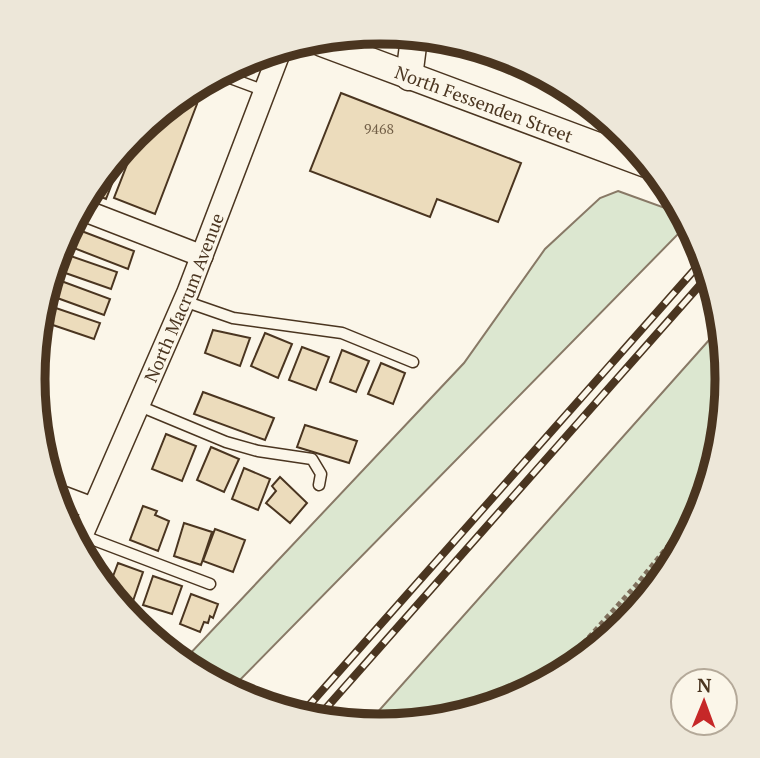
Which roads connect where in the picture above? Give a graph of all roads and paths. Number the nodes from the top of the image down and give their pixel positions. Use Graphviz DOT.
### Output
graph roads {
  1 [pos="413,46"];
  2 [pos="333,47"];
  3 [pos="276,61"];
  4 [pos="409,77"];
  5 [pos="231,78"];
  6 [pos="265,91"];
  7 [pos="633,159"];
  8 [pos="89,212"];
  9 [pos="202,256"];
  10 [pos="184,301"];
  11 [pos="413,362"];
  12 [pos="137,405"];
  13 [pos="319,485"];
  14 [pos="67,499"];
  15 [pos="92,508"];
  16 [pos="82,533"];
  17 [pos="676,536"];
  18 [pos="86,540"];
  19 [pos="210,584"];
  20 [pos="577,650"];
  1 -- 4 [label="street"];
  2 -- 4 [label="street, North Fessenden Street"];
  3 -- 6 [label="street, North Macrum Avenue"];
  4 -- 7 [label="street, North Fessenden Street"];
  5 -- 6 [label="lane"];
  6 -- 9 [label="street, North Macrum Avenue"];
  8 -- 9 [label="street"];
  9 -- 10 [label="street, North Macrum Avenue"];
  10 -- 11 [label="lane"];
  10 -- 12 [label="street, North Macrum Avenue"];
  12 -- 13 [label="lane"];
  12 -- 15 [label="street, North Macrum Avenue"];
  14 -- 15 [label="street"];
  15 -- 16 [label="street, North Macrum Avenue"];
  17 -- 20 [label="path"];
  18 -- 19 [label="lane"];
}
